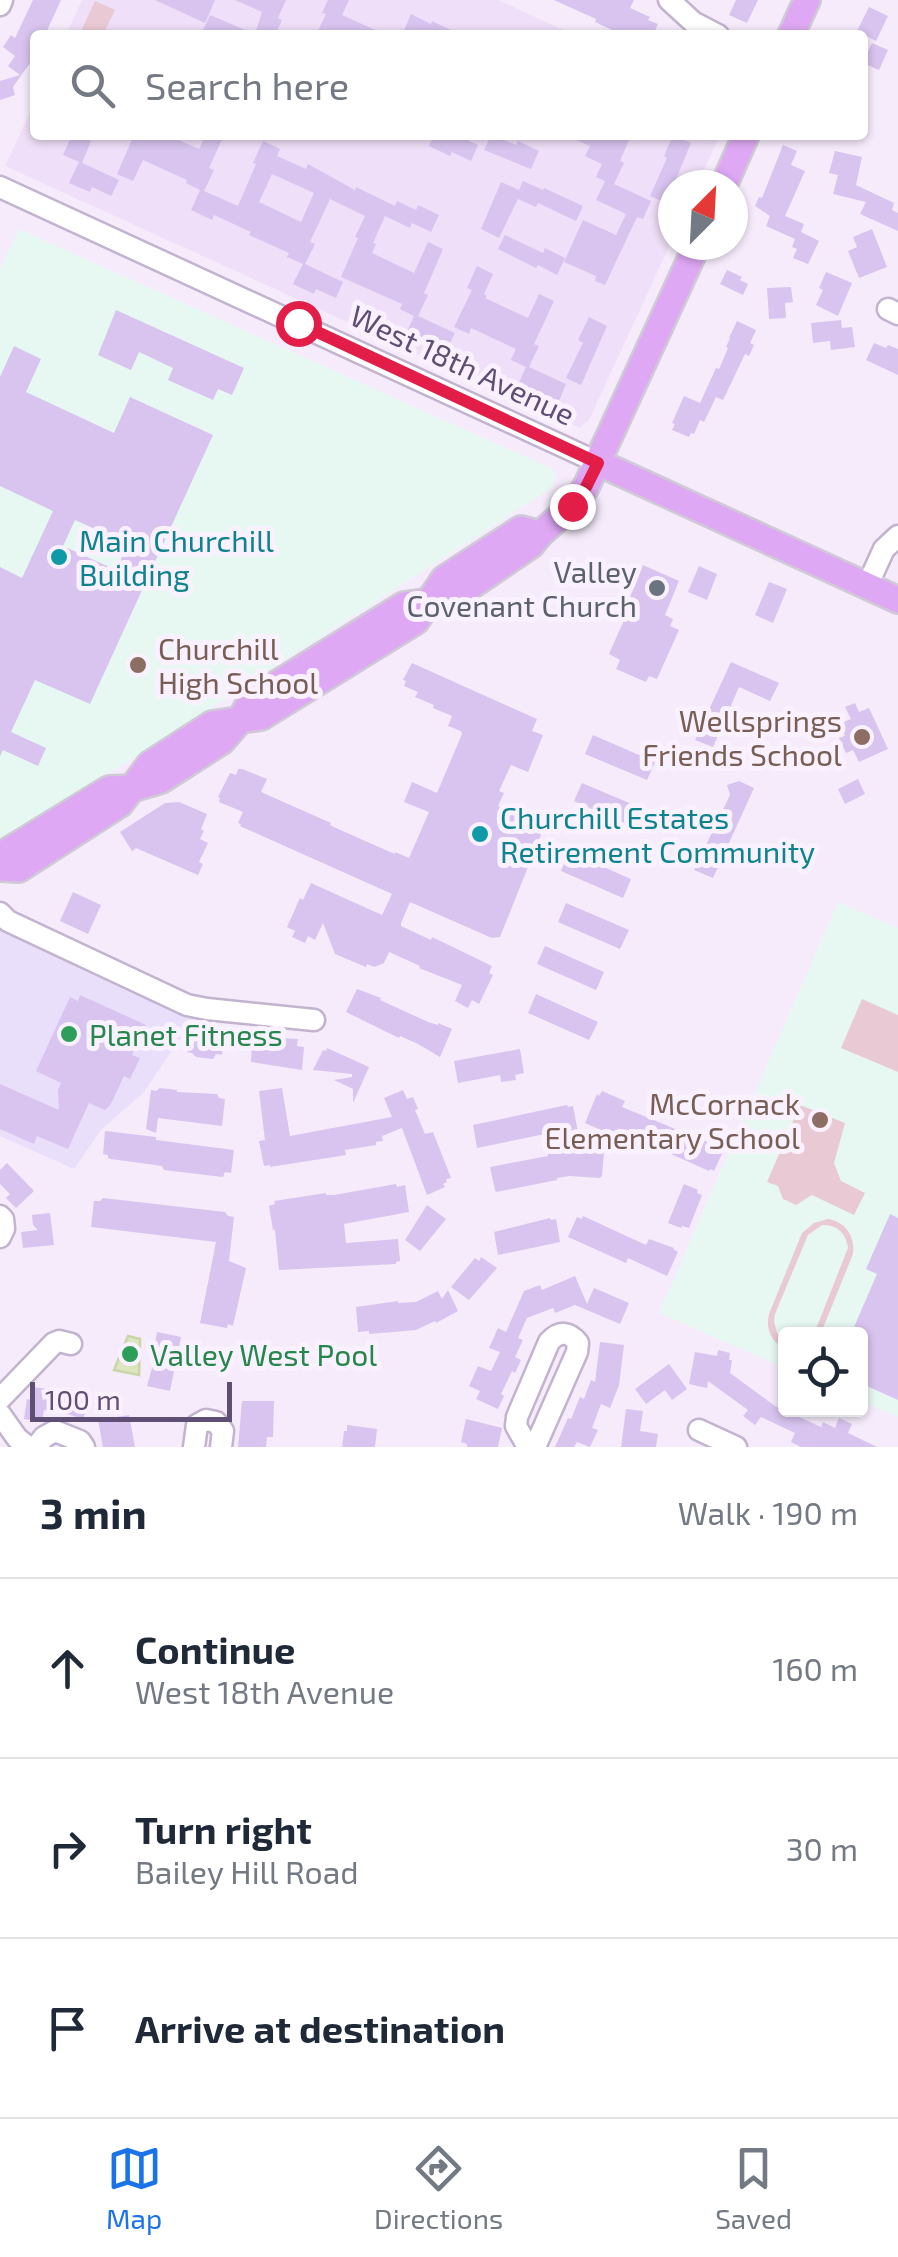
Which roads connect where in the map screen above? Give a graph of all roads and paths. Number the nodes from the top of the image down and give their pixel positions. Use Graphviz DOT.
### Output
graph roads {
  1 [pos="669,0"];
  2 [pos="807,0"];
  3 [pos="708,30"];
  4 [pos="793,30"];
  5 [pos="744,140"];
  6 [pos="731,170"];
  7 [pos="0,187"];
  8 [pos="690,260"];
  9 [pos="598,463"];
  10 [pos="898,536"];
  11 [pos="867,586"];
  12 [pos="898,600"];
  13 [pos="0,868"];
  14 [pos="0,912"];
  15 [pos="314,1020"];
  16 [pos="0,1216"];
  17 [pos="0,1238"];
  18 [pos="70,1344"];
  19 [pos="0,1399"];
  20 [pos="0,1414"];
  21 [pos="699,1430"];
  22 [pos="28,1447"];
  23 [pos="36,1447"];
  24 [pos="84,1447"];
  25 [pos="194,1447"];
  26 [pos="222,1447"];
  27 [pos="531,1447"];
  28 [pos="736,1447"];
  1 -- 3 [label="street"];
  2 -- 4 [label="main road"];
  5 -- 6 [label="main road"];
  7 -- 9 [label="street, West 18th Avenue"];
  8 -- 9 [label="main road"];
  9 -- 11 [label="main road, West 18th Avenue"];
  9 -- 13 [label="main road"];
  10 -- 11 [label="street"];
  11 -- 12 [label="main road, West 18th Avenue"];
  14 -- 15 [label="street"];
  16 -- 17 [label="street"];
  18 -- 19 [label="street"];
  20 -- 22 [label="street"];
  21 -- 28 [label="street"];
  23 -- 24 [label="street"];
  25 -- 26 [label="street"];
  27 -- 27 [label="street"];
}
